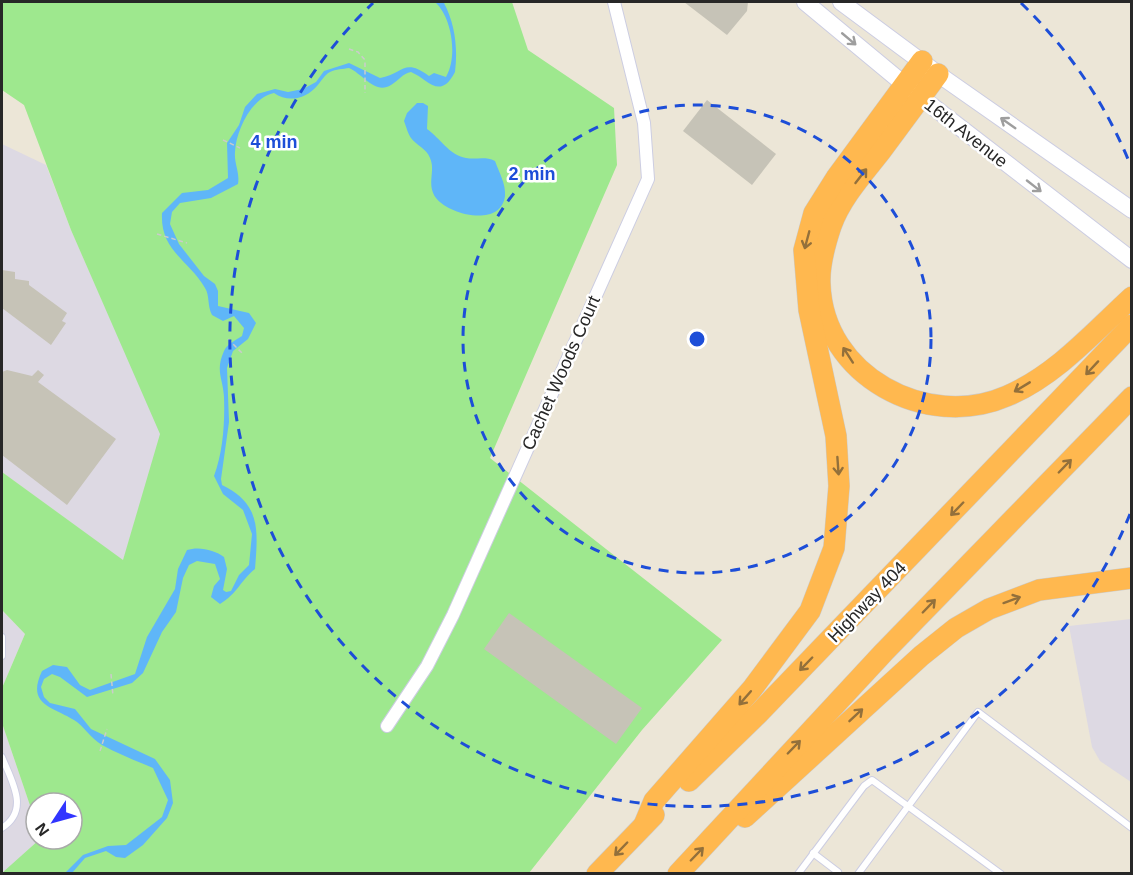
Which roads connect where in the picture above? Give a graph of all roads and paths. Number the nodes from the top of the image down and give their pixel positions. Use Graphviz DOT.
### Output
graph roads {
  1 [pos="614,2"];
  2 [pos="804,2"];
  3 [pos="841,2"];
  4 [pos="349,49"];
  5 [pos="930,68"];
  6 [pos="913,91"];
  7 [pos="365,93"];
  8 [pos="223,140"];
  9 [pos="240,148"];
  10 [pos="1131,210"];
  11 [pos="157,234"];
  12 [pos="187,243"];
  13 [pos="1131,260"];
  14 [pos="1131,297"];
  15 [pos="1131,325"];
  16 [pos="228,339"];
  17 [pos="242,353"];
  18 [pos="1131,397"];
  19 [pos="1131,578"];
  20 [pos="2,637"];
  21 [pos="2,656"];
  22 [pos="111,674"];
  23 [pos="113,696"];
  24 [pos="387,726"];
  25 [pos="106,729"];
  26 [pos="100,751"];
  27 [pos="2,757"];
  28 [pos="909,805"];
  29 [pos="644,825"];
  30 [pos="2,828"];
  31 [pos="1131,828"];
  32 [pos="716,835"];
  33 [pos="813,853"];
  34 [pos="838,872"];
  35 [pos="597,873"];
  36 [pos="678,873"];
  37 [pos="798,873"];
  38 [pos="858,873"];
  39 [pos="1001,873"];
  1 -- 24 [label="street, Cachet Woods Court"];
  2 -- 6 [label="main road, 16th Avenue, one-way"];
  3 -- 5 [label="main road, 16th Avenue"];
  4 -- 7 [label="path"];
  5 -- 6 [label="highway"];
  10 -- 5 [label="main road, 16th Avenue, one-way"];
  6 -- 13 [label="main road, 16th Avenue, one-way"];
  14 -- 6 [label="highway, one-way"];
  6 -- 29 [label="highway, one-way"];
  8 -- 9 [label="path"];
  11 -- 12 [label="path"];
  15 -- 29 [label="highway, Highway 404, one-way"];
  16 -- 17 [label="path"];
  32 -- 18 [label="highway, one-way"];
  32 -- 19 [label="highway, one-way"];
  20 -- 21 [label="lane"];
  22 -- 23 [label="path"];
  25 -- 26 [label="path"];
  27 -- 30 [label="lane"];
  28 -- 31 [label="lane"];
  28 -- 33 [label="lane"];
  28 -- 38 [label="lane"];
  28 -- 39 [label="lane"];
  29 -- 35 [label="highway, Highway 404, one-way"];
  36 -- 32 [label="highway, one-way"];
  33 -- 34 [label="lane"];
  33 -- 37 [label="lane"];
}
